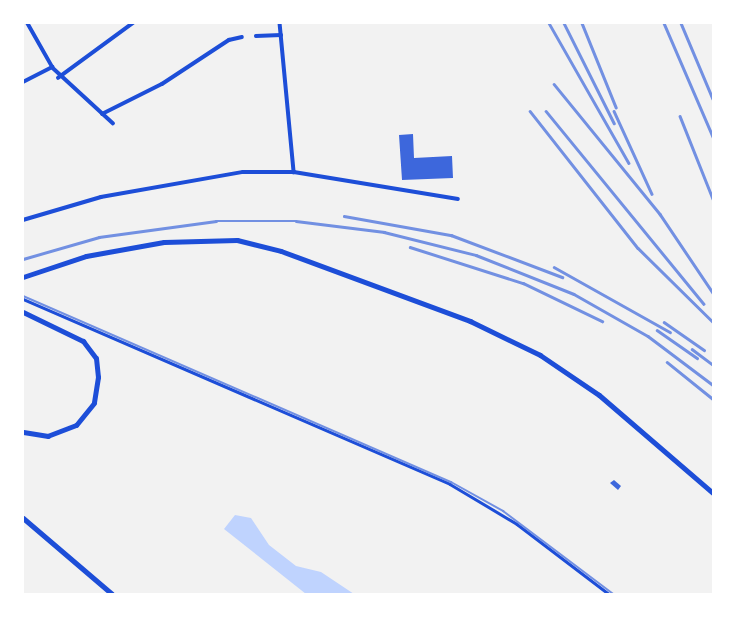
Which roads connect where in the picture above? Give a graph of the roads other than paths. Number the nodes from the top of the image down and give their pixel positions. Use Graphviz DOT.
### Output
graph roads {
  1 [pos="27,23"];
  2 [pos="133,23"];
  3 [pos="280,23"];
  4 [pos="281,35"];
  5 [pos="256,36"];
  6 [pos="242,37"];
  7 [pos="52,67"];
  8 [pos="58,78"];
  9 [pos="23,82"];
  10 [pos="102,114"];
  11 [pos="113,123"];
  12 [pos="294,172"];
  13 [pos="458,199"];
  14 [pos="23,220"];
  15 [pos="23,277"];
  16 [pos="23,299"];
  17 [pos="23,312"];
  18 [pos="23,432"];
  19 [pos="713,493"];
  20 [pos="23,518"];
  21 [pos="112,594"];
  22 [pos="609,594"];
  1 -- 7 [label="street"];
  2 -- 8 [label="street"];
  3 -- 4 [label="street"];
  4 -- 5 [label="street"];
  4 -- 12 [label="street"];
  6 -- 10 [label="street"];
  7 -- 8 [label="street"];
  7 -- 9 [label="street"];
  8 -- 10 [label="street"];
  10 -- 11 [label="street"];
  12 -- 13 [label="street"];
  12 -- 14 [label="street"];
  15 -- 19 [label="street"];
  16 -- 22 [label="street"];
  17 -- 18 [label="street"];
  20 -- 21 [label="street"];
}
